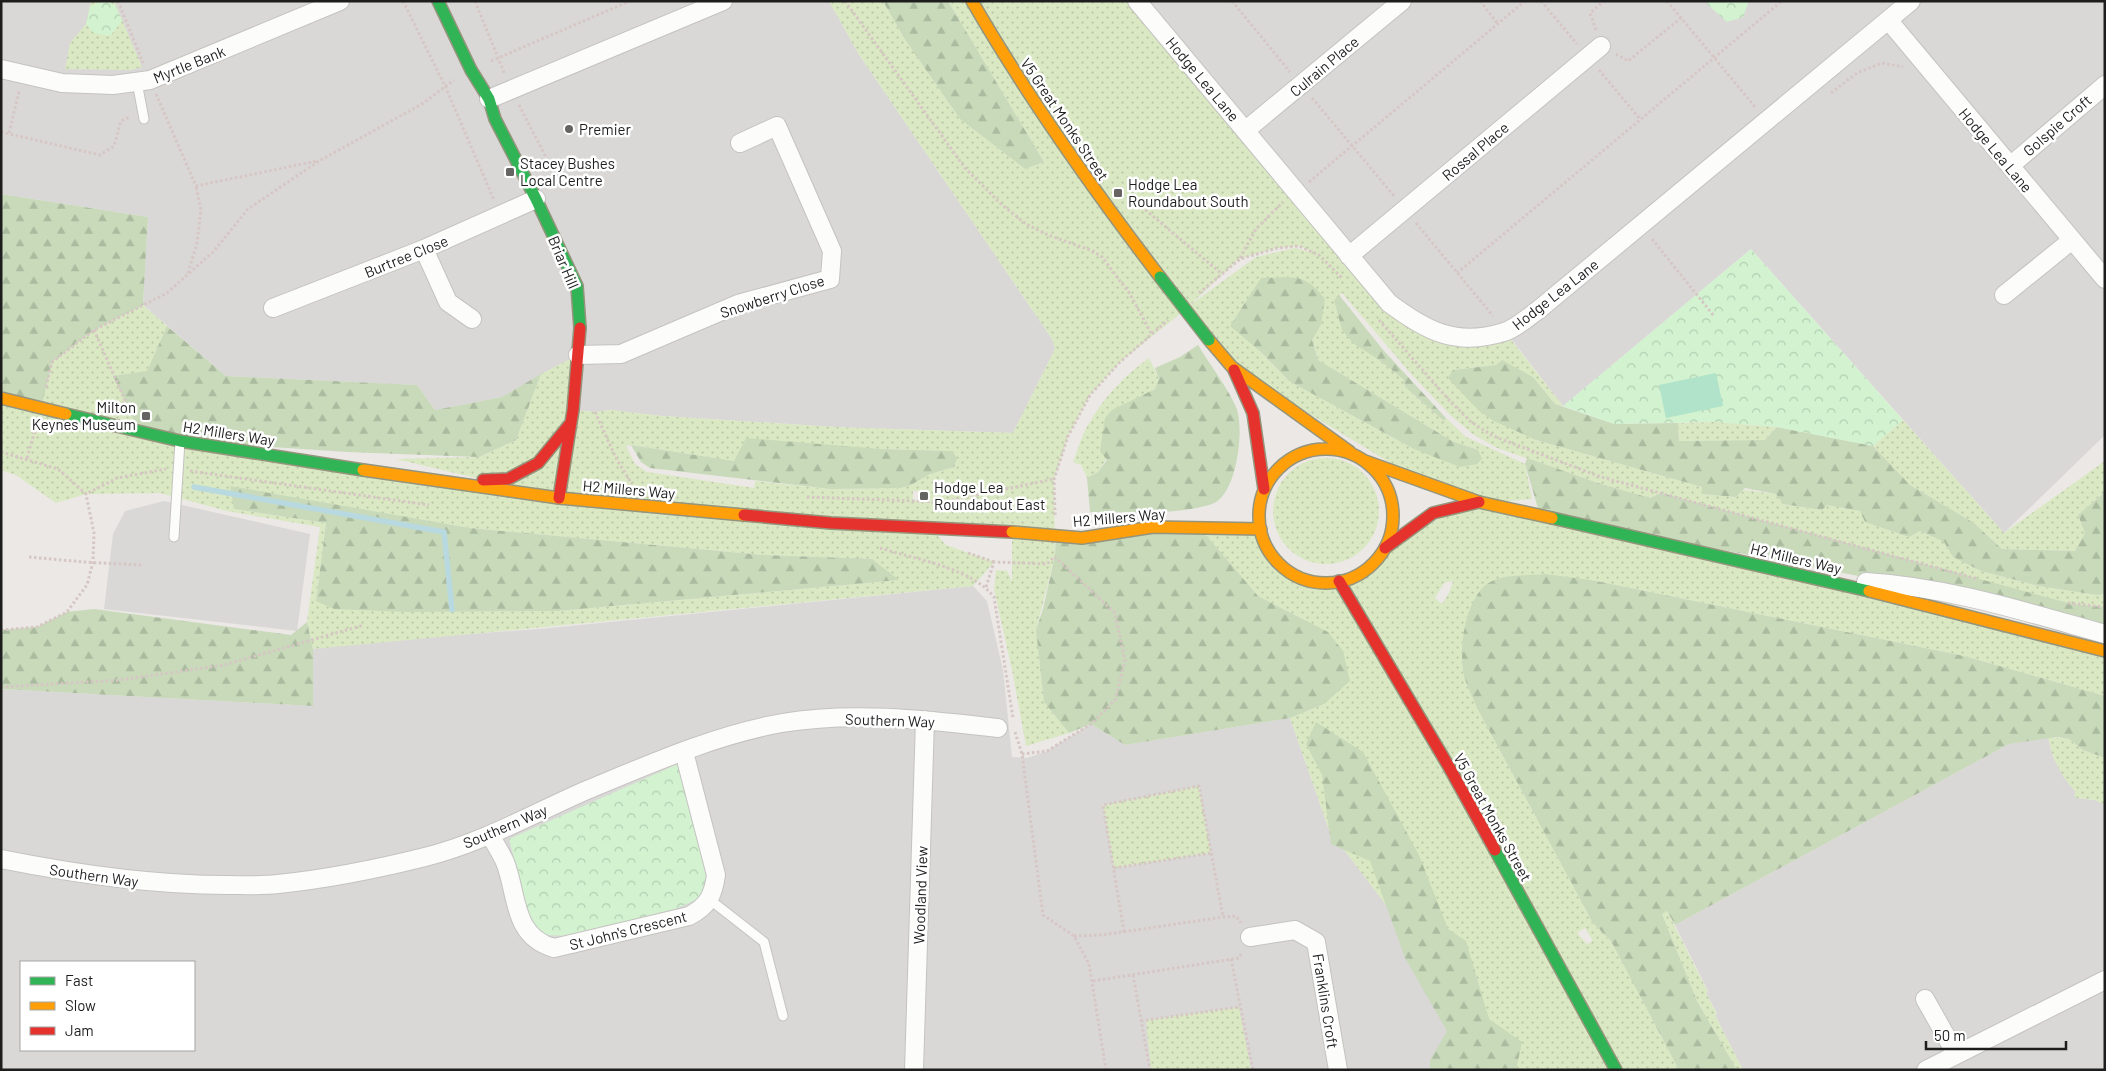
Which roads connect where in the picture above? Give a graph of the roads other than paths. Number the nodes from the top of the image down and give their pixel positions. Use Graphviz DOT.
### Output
graph roads {
  1 [pos="340,1"];
  2 [pos="438,1"];
  3 [pos="723,1"];
  4 [pos="972,1"];
  5 [pos="1402,1"];
  6 [pos="1911,1"];
  7 [pos="1142,3"];
  8 [pos="1889,21"];
  9 [pos="1601,46"];
  10 [pos="1,69"];
  11 [pos="144,81"];
  12 [pos="2105,85"];
  13 [pos="488,99"];
  14 [pos="143,116"];
  15 [pos="1246,130"];
  16 [pos="740,143"];
  17 [pos="2010,166"];
  18 [pos="536,199"];
  19 [pos="2072,240"];
  20 [pos="424,249"];
  21 [pos="1349,256"];
  22 [pos="2105,279"];
  23 [pos="2004,295"];
  24 [pos="274,308"];
  25 [pos="472,319"];
  26 [pos="578,355"];
  27 [pos="1232,367"];
  28 [pos="1,398"];
  29 [pos="571,423"];
  30 [pos="180,441"];
  31 [pos="1354,455"];
  32 [pos="1365,461"];
  33 [pos="443,483"];
  34 [pos="1264,489"];
  35 [pos="559,498"];
  36 [pos="1479,502"];
  37 [pos="1261,529"];
  38 [pos="174,537"];
  39 [pos="1385,548"];
  40 [pos="1826,580"];
  41 [pos="1339,581"];
  42 [pos="2105,634"];
  43 [pos="2105,651"];
  44 [pos="925,720"];
  45 [pos="998,728"];
  46 [pos="684,752"];
  47 [pos="490,835"];
  48 [pos="1,859"];
  49 [pos="709,900"];
  50 [pos="1250,937"];
  51 [pos="2105,980"];
  52 [pos="1925,999"];
  53 [pos="782,1016"];
  54 [pos="1956,1054"];
  55 [pos="914,1070"];
  56 [pos="1338,1070"];
  57 [pos="1616,1070"];
  58 [pos="1926,1070"];
  1 -- 11 [label="street, Myrtle Bank"];
  2 -- 13 [label="street, Briar Hill"];
  3 -- 13 [label="street"];
  4 -- 27 [label="street, V5 Great Monks Street, bridge"];
  5 -- 15 [label="street, Culrain Place"];
  6 -- 8 [label="street, Hodge Lea Lane"];
  7 -- 15 [label="street, Hodge Lea Lane"];
  8 -- 17 [label="street, Hodge Lea Lane"];
  8 -- 21 [label="street, Hodge Lea Lane"];
  9 -- 21 [label="street, Rossal Place"];
  10 -- 11 [label="street, Myrtle Bank"];
  11 -- 14 [label="lane"];
  12 -- 17 [label="street, Golspie Croft"];
  13 -- 18 [label="street, Briar Hill"];
  15 -- 21 [label="street, Hodge Lea Lane"];
  16 -- 26 [label="street, Snowberry Close"];
  17 -- 19 [label="street, Hodge Lea Lane"];
  18 -- 20 [label="street, Burtree Close"];
  18 -- 26 [label="street, Briar Hill"];
  19 -- 22 [label="street, Hodge Lea Lane"];
  19 -- 23 [label="street"];
  20 -- 24 [label="street, Burtree Close"];
  20 -- 25 [label="street"];
  26 -- 29 [label="street, Briar Hill"];
  27 -- 31 [label="street, V5 Great Monks Street"];
  27 -- 34 [label="street, V5 Great Monks Street"];
  28 -- 30 [label="street, H2 Millers Way, bridge"];
  29 -- 33 [label="street"];
  29 -- 35 [label="street, Briar Hill"];
  30 -- 33 [label="street, H2 Millers Way"];
  30 -- 38 [label="lane"];
  31 -- 32 [label="street"];
  31 -- 34 [label="street"];
  32 -- 36 [label="street, H2 Millers Way"];
  32 -- 39 [label="street"];
  33 -- 35 [label="street, H2 Millers Way"];
  34 -- 37 [label="street"];
  35 -- 37 [label="street, H2 Millers Way, bridge"];
  36 -- 39 [label="street, H2 Millers Way"];
  36 -- 40 [label="street, H2 Millers Way"];
  37 -- 41 [label="street"];
  39 -- 41 [label="street"];
  40 -- 42 [label="street"];
  40 -- 43 [label="street, H2 Millers Way"];
  41 -- 57 [label="street, V5 Great Monks Street"];
  44 -- 45 [label="street, Southern Way"];
  44 -- 46 [label="street, Southern Way"];
  44 -- 55 [label="street, Woodland View"];
  46 -- 47 [label="street, Southern Way"];
  46 -- 49 [label="street"];
  47 -- 48 [label="street, Southern Way"];
  47 -- 49 [label="street, St John's Crescent"];
  49 -- 53 [label="lane"];
  50 -- 56 [label="street, Franklins Croft"];
  51 -- 54 [label="street"];
  52 -- 54 [label="street"];
  54 -- 58 [label="street"];
}
